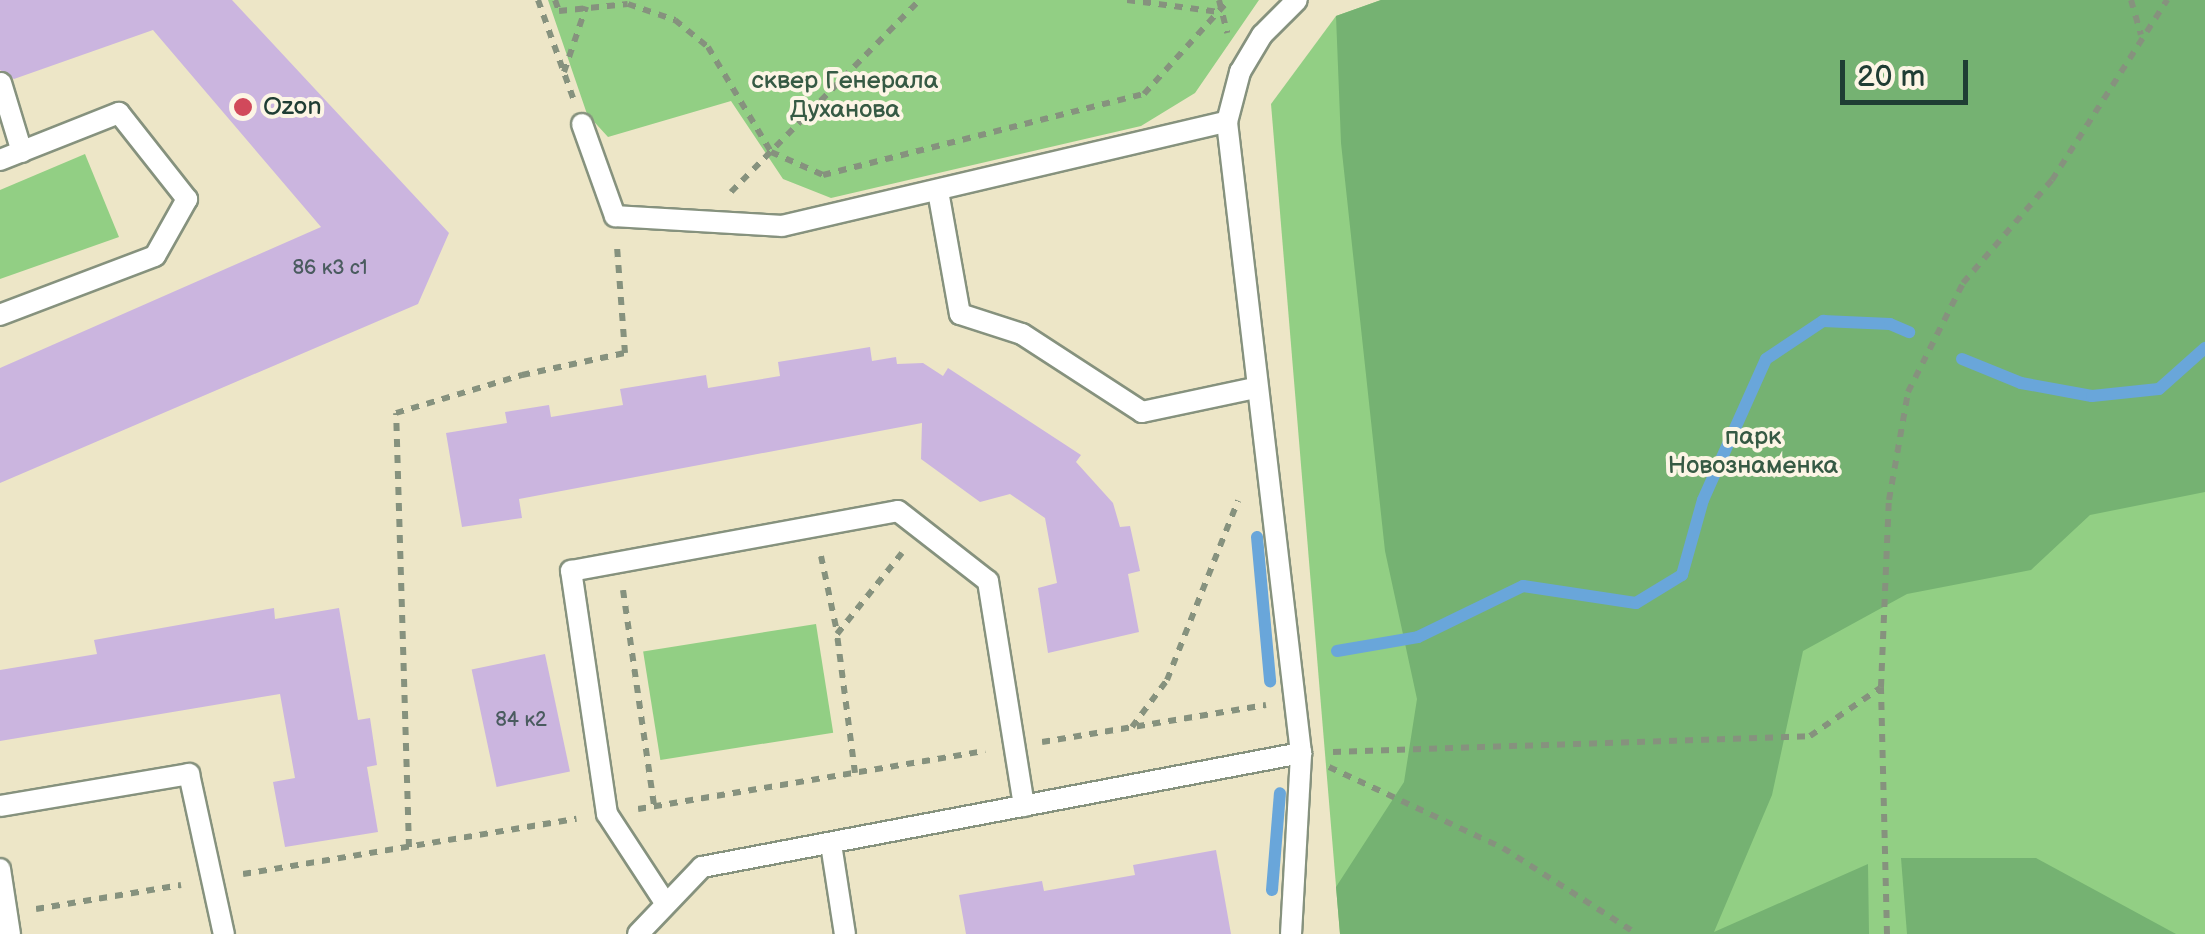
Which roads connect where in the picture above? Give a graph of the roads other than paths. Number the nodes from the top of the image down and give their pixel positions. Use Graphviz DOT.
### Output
graph roads {
  1 [pos="1297,0"];
  2 [pos="1,83"];
  3 [pos="1227,122"];
  4 [pos="582,124"];
  5 [pos="22,152"];
  6 [pos="0,160"];
  7 [pos="938,191"];
  8 [pos="0,316"];
  9 [pos="1255,388"];
  10 [pos="1301,753"];
  11 [pos="0,806"];
  12 [pos="1024,806"];
  13 [pos="830,844"];
  14 [pos="0,869"];
  15 [pos="664,900"];
  16 [pos="10,934"];
  17 [pos="224,934"];
  18 [pos="638,934"];
  19 [pos="845,934"];
  20 [pos="1291,934"];
  1 -- 3 [label="lane"];
  2 -- 5 [label="lane"];
  3 -- 7 [label="lane"];
  3 -- 9 [label="lane"];
  4 -- 7 [label="lane"];
  5 -- 6 [label="lane"];
  5 -- 8 [label="lane"];
  7 -- 9 [label="lane"];
  9 -- 10 [label="lane"];
  10 -- 12 [label="lane"];
  10 -- 20 [label="lane"];
  11 -- 17 [label="lane"];
  12 -- 13 [label="lane"];
  12 -- 15 [label="lane"];
  13 -- 15 [label="lane"];
  13 -- 19 [label="lane"];
  14 -- 16 [label="lane"];
  15 -- 18 [label="lane"];
}
